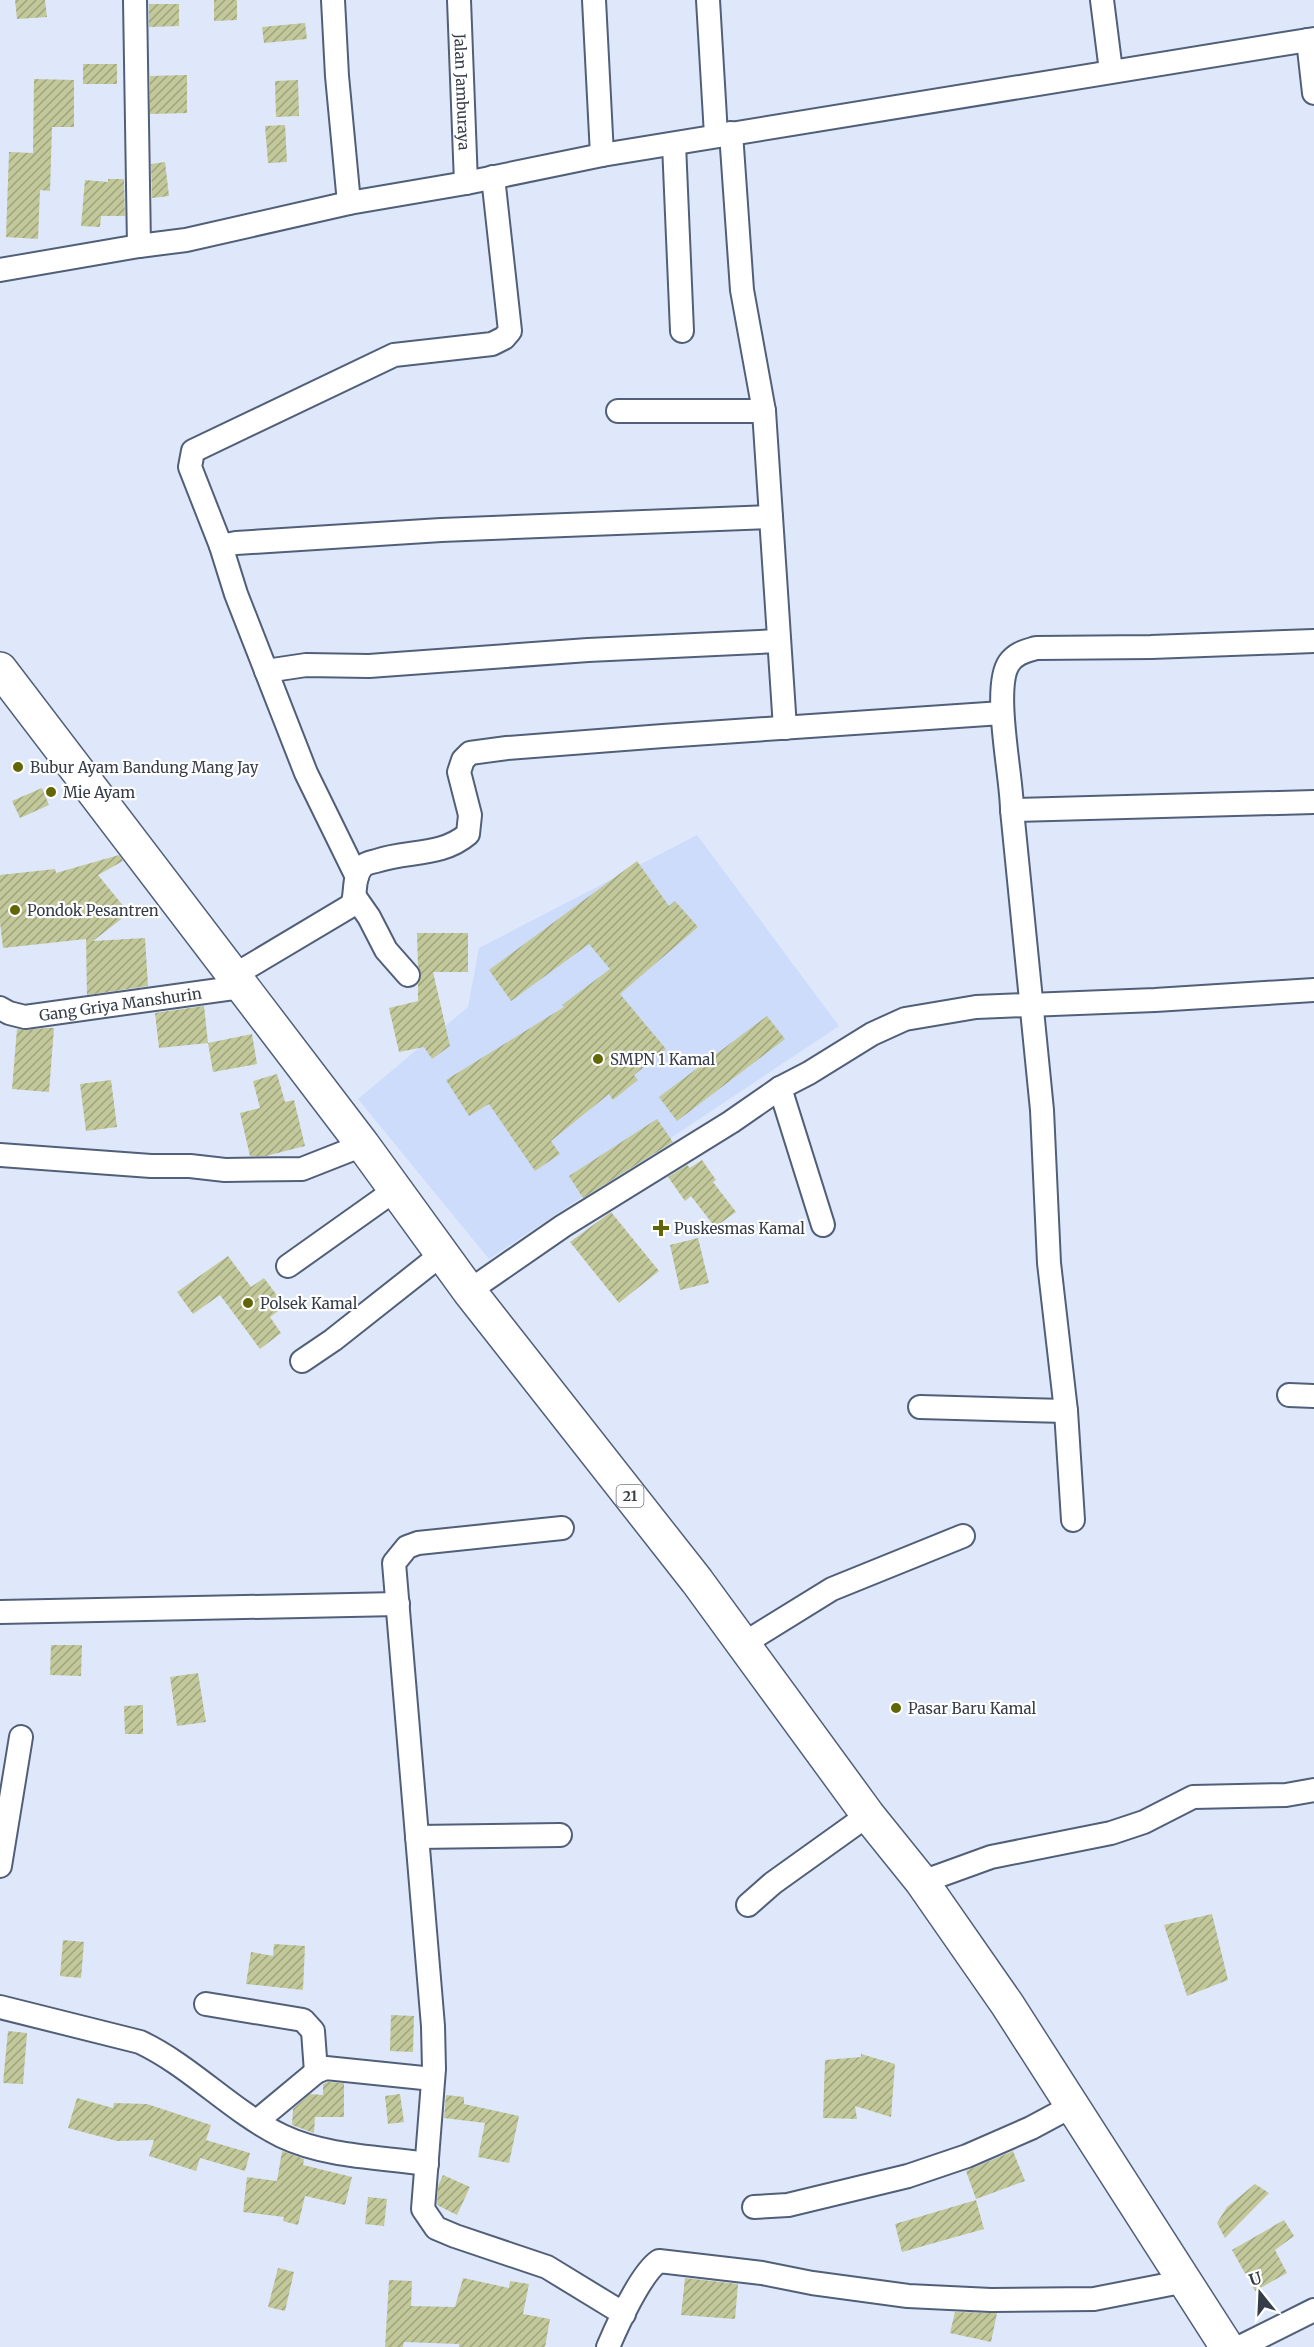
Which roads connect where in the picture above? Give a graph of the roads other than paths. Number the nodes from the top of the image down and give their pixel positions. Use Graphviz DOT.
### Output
graph roads {
  1 [pos="135,0"];
  2 [pos="333,0"];
  3 [pos="459,0"];
  4 [pos="594,0"];
  5 [pos="708,0"];
  6 [pos="1102,0"];
  7 [pos="1311,40"];
  8 [pos="1111,71"];
  9 [pos="1314,93"];
  10 [pos="724,134"];
  11 [pos="674,144"];
  12 [pos="602,155"];
  13 [pos="493,177"];
  14 [pos="466,183"];
  15 [pos="349,203"];
  16 [pos="139,246"];
  17 [pos="0,270"];
  18 [pos="682,331"];
  19 [pos="618,411"];
  20 [pos="764,411"];
  21 [pos="771,517"];
  22 [pos="221,546"];
  23 [pos="779,641"];
  24 [pos="1314,641"];
  25 [pos="0,669"];
  26 [pos="266,671"];
  27 [pos="1002,713"];
  28 [pos="785,728"];
  29 [pos="1314,802"];
  30 [pos="1012,810"];
  31 [pos="356,887"];
  32 [pos="408,975"];
  33 [pos="237,982"];
  34 [pos="1314,990"];
  35 [pos="1031,1005"];
  36 [pos="0,1008"];
  37 [pos="780,1088"];
  38 [pos="363,1145"];
  39 [pos="0,1155"];
  40 [pos="395,1190"];
  41 [pos="823,1225"];
  42 [pos="442,1254"];
  43 [pos="288,1266"];
  44 [pos="469,1291"];
  45 [pos="302,1361"];
  46 [pos="1289,1395"];
  47 [pos="1314,1396"];
  48 [pos="920,1407"];
  49 [pos="1066,1411"];
  50 [pos="1073,1520"];
  51 [pos="562,1528"];
  52 [pos="963,1536"];
  53 [pos="398,1604"];
  54 [pos="0,1612"];
  55 [pos="743,1644"];
  56 [pos="21,1737"];
  57 [pos="1314,1790"];
  58 [pos="868,1815"];
  59 [pos="560,1835"];
  60 [pos="417,1837"];
  61 [pos="0,1866"];
  62 [pos="922,1882"];
  63 [pos="748,1905"];
  64 [pos="206,2004"];
  65 [pos="0,2007"];
  66 [pos="316,2072"];
  67 [pos="433,2079"];
  68 [pos="1072,2106"];
  69 [pos="257,2121"];
  70 [pos="427,2164"];
  71 [pos="753,2207"];
  72 [pos="1186,2281"];
  73 [pos="1314,2310"];
  74 [pos="624,2314"];
  75 [pos="608,2347"];
  76 [pos="1227,2347"];
  77 [pos="1240,2347"];
  1 -- 16 [label="street"];
  2 -- 15 [label="street"];
  3 -- 14 [label="street, Jalan Jamburaya"];
  4 -- 12 [label="street"];
  5 -- 10 [label="street"];
  6 -- 8 [label="street"];
  7 -- 8 [label="street"];
  7 -- 9 [label="street"];
  8 -- 10 [label="street"];
  10 -- 11 [label="street"];
  10 -- 20 [label="street"];
  11 -- 12 [label="street"];
  11 -- 18 [label="street"];
  12 -- 13 [label="street"];
  13 -- 14 [label="street"];
  13 -- 22 [label="street"];
  14 -- 15 [label="street"];
  15 -- 16 [label="street"];
  16 -- 17 [label="street"];
  19 -- 20 [label="street"];
  20 -- 21 [label="street"];
  21 -- 22 [label="street"];
  21 -- 23 [label="street"];
  22 -- 26 [label="street"];
  23 -- 26 [label="street"];
  23 -- 28 [label="street"];
  24 -- 27 [label="street"];
  25 -- 33 [label="highway, 21"];
  26 -- 31 [label="street"];
  27 -- 28 [label="street"];
  27 -- 30 [label="street"];
  28 -- 31 [label="street"];
  29 -- 30 [label="street"];
  30 -- 35 [label="street"];
  31 -- 32 [label="street"];
  31 -- 33 [label="street"];
  33 -- 36 [label="street, Gang Griya Manshurin"];
  33 -- 38 [label="highway, 21"];
  34 -- 35 [label="street"];
  35 -- 37 [label="street"];
  35 -- 49 [label="street"];
  37 -- 41 [label="street"];
  37 -- 44 [label="street"];
  38 -- 39 [label="street"];
  38 -- 40 [label="highway, 21"];
  40 -- 42 [label="highway, 21"];
  40 -- 43 [label="street"];
  42 -- 44 [label="highway, 21"];
  42 -- 45 [label="street"];
  44 -- 55 [label="highway, 21"];
  46 -- 47 [label="street"];
  48 -- 49 [label="street"];
  49 -- 50 [label="street"];
  51 -- 53 [label="street"];
  52 -- 55 [label="street"];
  53 -- 54 [label="street"];
  53 -- 60 [label="street"];
  55 -- 58 [label="highway, 21"];
  56 -- 61 [label="street"];
  57 -- 62 [label="street"];
  58 -- 62 [label="highway, 21"];
  58 -- 63 [label="street"];
  59 -- 60 [label="street"];
  60 -- 67 [label="street"];
  62 -- 68 [label="highway, 21"];
  64 -- 66 [label="street"];
  65 -- 69 [label="street"];
  66 -- 67 [label="street"];
  66 -- 69 [label="street"];
  67 -- 70 [label="street"];
  68 -- 71 [label="street"];
  68 -- 72 [label="highway, 21"];
  69 -- 70 [label="street"];
  70 -- 74 [label="street"];
  72 -- 74 [label="street"];
  72 -- 76 [label="highway, 21"];
  73 -- 77 [label="street"];
  74 -- 75 [label="street"];
}
